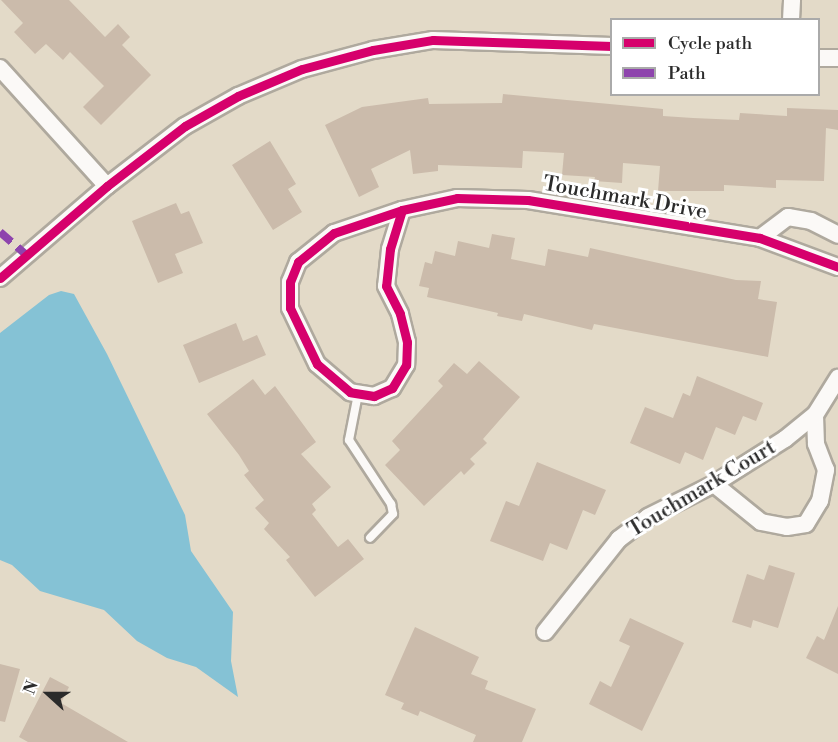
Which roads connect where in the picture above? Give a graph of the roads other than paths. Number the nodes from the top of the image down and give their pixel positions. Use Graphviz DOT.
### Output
graph roads {
  1 [pos="792,0"];
  2 [pos="791,18"];
  3 [pos="610,46"];
  4 [pos="820,58"];
  5 [pos="838,58"];
  6 [pos="0,68"];
  7 [pos="107,186"];
  8 [pos="402,210"];
  9 [pos="838,235"];
  10 [pos="760,238"];
  11 [pos="838,267"];
  12 [pos="0,278"];
  13 [pos="838,378"];
  14 [pos="358,394"];
  15 [pos="814,415"];
  16 [pos="714,484"];
  17 [pos="370,538"];
  18 [pos="545,632"];
  1 -- 2 [label="street"];
  3 -- 7 [label="street"];
  4 -- 5 [label="street"];
  6 -- 7 [label="street"];
  7 -- 12 [label="street"];
  8 -- 10 [label="street, Touchmark Drive"];
  8 -- 14 [label="street"];
  8 -- 14 [label="street, Touchmark Drive"];
  9 -- 10 [label="street"];
  10 -- 11 [label="street, Touchmark Drive"];
  13 -- 15 [label="street, Touchmark Court"];
  14 -- 17 [label="lane"];
  15 -- 16 [label="street, Touchmark Court"];
  15 -- 16 [label="street"];
  16 -- 18 [label="street, Touchmark Court"];
}
